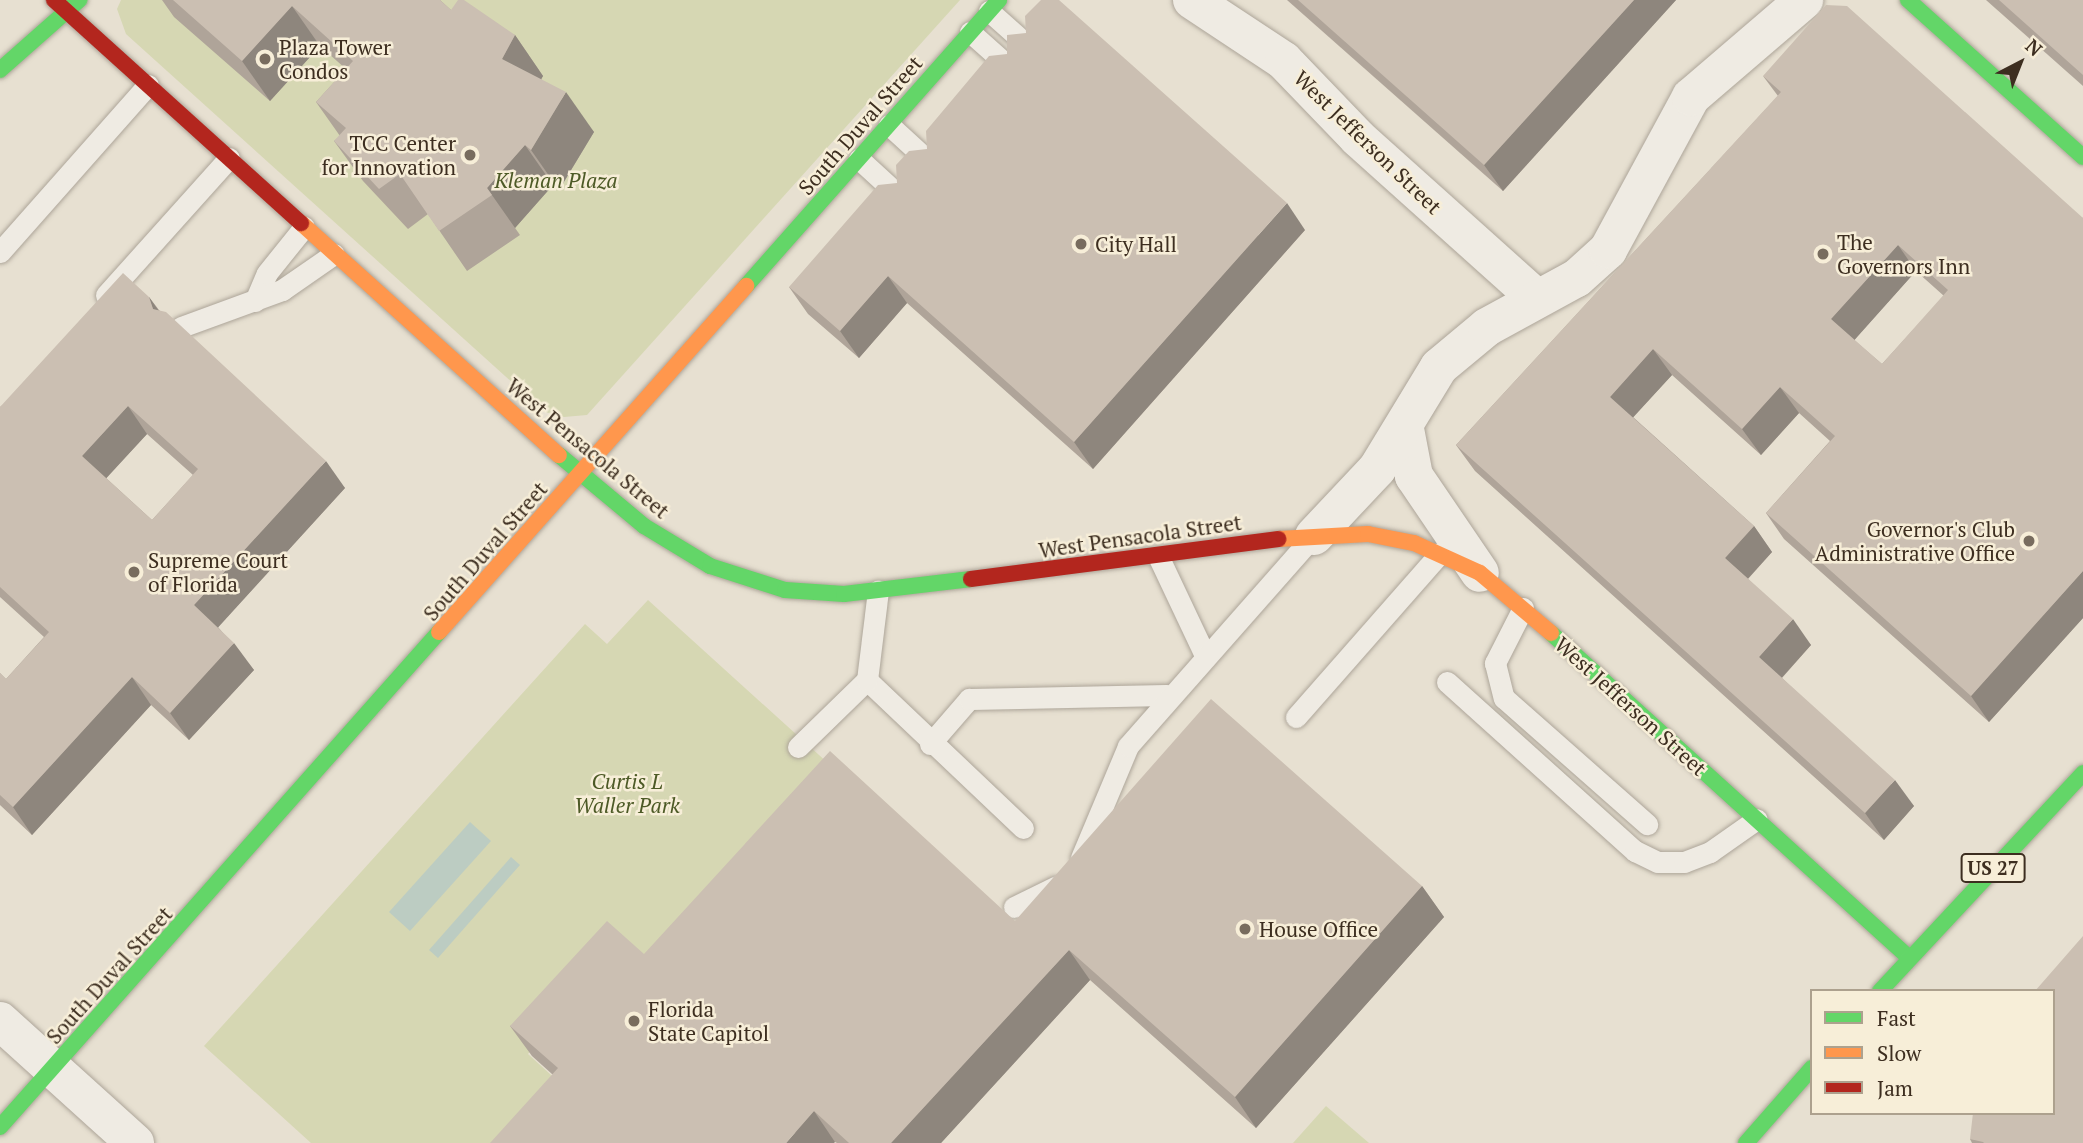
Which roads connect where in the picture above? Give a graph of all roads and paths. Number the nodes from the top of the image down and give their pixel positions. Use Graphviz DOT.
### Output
graph roads {
  1 [pos="1192,0"];
  2 [pos="1804,0"];
  3 [pos="1908,0"];
  4 [pos="67,4"];
  5 [pos="994,6"];
  6 [pos="970,32"];
  7 [pos="1035,52"];
  8 [pos="0,70"];
  9 [pos="1016,73"];
  10 [pos="148,85"];
  11 [pos="889,125"];
  12 [pos="2083,157"];
  13 [pos="229,159"];
  14 [pos="859,159"];
  15 [pos="936,168"];
  16 [pos="906,202"];
  17 [pos="304,227"];
  18 [pos="0,252"];
  19 [pos="334,254"];
  20 [pos="1535,297"];
  21 [pos="255,301"];
  22 [pos="92,310"];
  23 [pos="181,327"];
  24 [pos="1405,429"];
  25 [pos="580,473"];
  26 [pos="1314,536"];
  27 [pos="1440,553"];
  28 [pos="1159,558"];
  29 [pos="1480,573"];
  30 [pos="878,591"];
  31 [pos="1523,608"];
  32 [pos="1204,653"];
  33 [pos="867,680"];
  34 [pos="1447,682"];
  35 [pos="1167,695"];
  36 [pos="1296,717"];
  37 [pos="930,744"];
  38 [pos="799,747"];
  39 [pos="2081,779"];
  40 [pos="1756,819"];
  41 [pos="1647,824"];
  42 [pos="1023,828"];
  43 [pos="1014,907"];
  44 [pos="1909,958"];
  45 [pos="1882,989"];
  46 [pos="0,1021"];
  47 [pos="53,1069"];
  48 [pos="1810,1070"];
  49 [pos="0,1127"];
  50 [pos="135,1143"];
  51 [pos="1746,1143"];
  1 -- 20 [label="street, West Jefferson Street"];
  2 -- 20 [label="street"];
  3 -- 12 [label="main road"];
  4 -- 8 [label="main road"];
  4 -- 10 [label="main road, West Pensacola Street"];
  5 -- 6 [label="main road, South Duval Street"];
  5 -- 7 [label="lane"];
  6 -- 9 [label="lane"];
  6 -- 11 [label="main road, South Duval Street"];
  10 -- 13 [label="main road, West Pensacola Street"];
  10 -- 18 [label="lane"];
  11 -- 14 [label="main road, South Duval Street"];
  11 -- 15 [label="lane"];
  13 -- 17 [label="main road, West Pensacola Street"];
  13 -- 22 [label="lane"];
  14 -- 16 [label="lane"];
  14 -- 25 [label="main road, South Duval Street"];
  17 -- 19 [label="main road, West Pensacola Street"];
  17 -- 21 [label="lane"];
  19 -- 21 [label="lane"];
  19 -- 25 [label="main road, West Pensacola Street"];
  20 -- 24 [label="street"];
  21 -- 23 [label="lane"];
  24 -- 26 [label="street"];
  24 -- 29 [label="street"];
  25 -- 30 [label="main road, West Pensacola Street"];
  25 -- 47 [label="main road, South Duval Street"];
  26 -- 27 [label="main road, West Jefferson Street"];
  26 -- 28 [label="main road, West Pensacola Street"];
  26 -- 32 [label="lane"];
  27 -- 29 [label="main road, West Jefferson Street"];
  27 -- 36 [label="lane"];
  28 -- 30 [label="main road, West Pensacola Street"];
  28 -- 32 [label="lane"];
  29 -- 31 [label="main road, West Jefferson Street"];
  30 -- 33 [label="lane"];
  31 -- 40 [label="main road, West Jefferson Street"];
  31 -- 41 [label="lane"];
  32 -- 35 [label="lane"];
  33 -- 37 [label="lane"];
  33 -- 38 [label="lane"];
  34 -- 40 [label="lane"];
  35 -- 37 [label="lane"];
  35 -- 43 [label="lane"];
  37 -- 42 [label="lane"];
  39 -- 44 [label="main road, US 27"];
  40 -- 44 [label="main road, West Jefferson Street"];
  44 -- 45 [label="main road, US 27"];
  46 -- 47 [label="street"];
  47 -- 49 [label="main road, South Duval Street"];
  47 -- 50 [label="street"];
  48 -- 51 [label="main road"];
}
